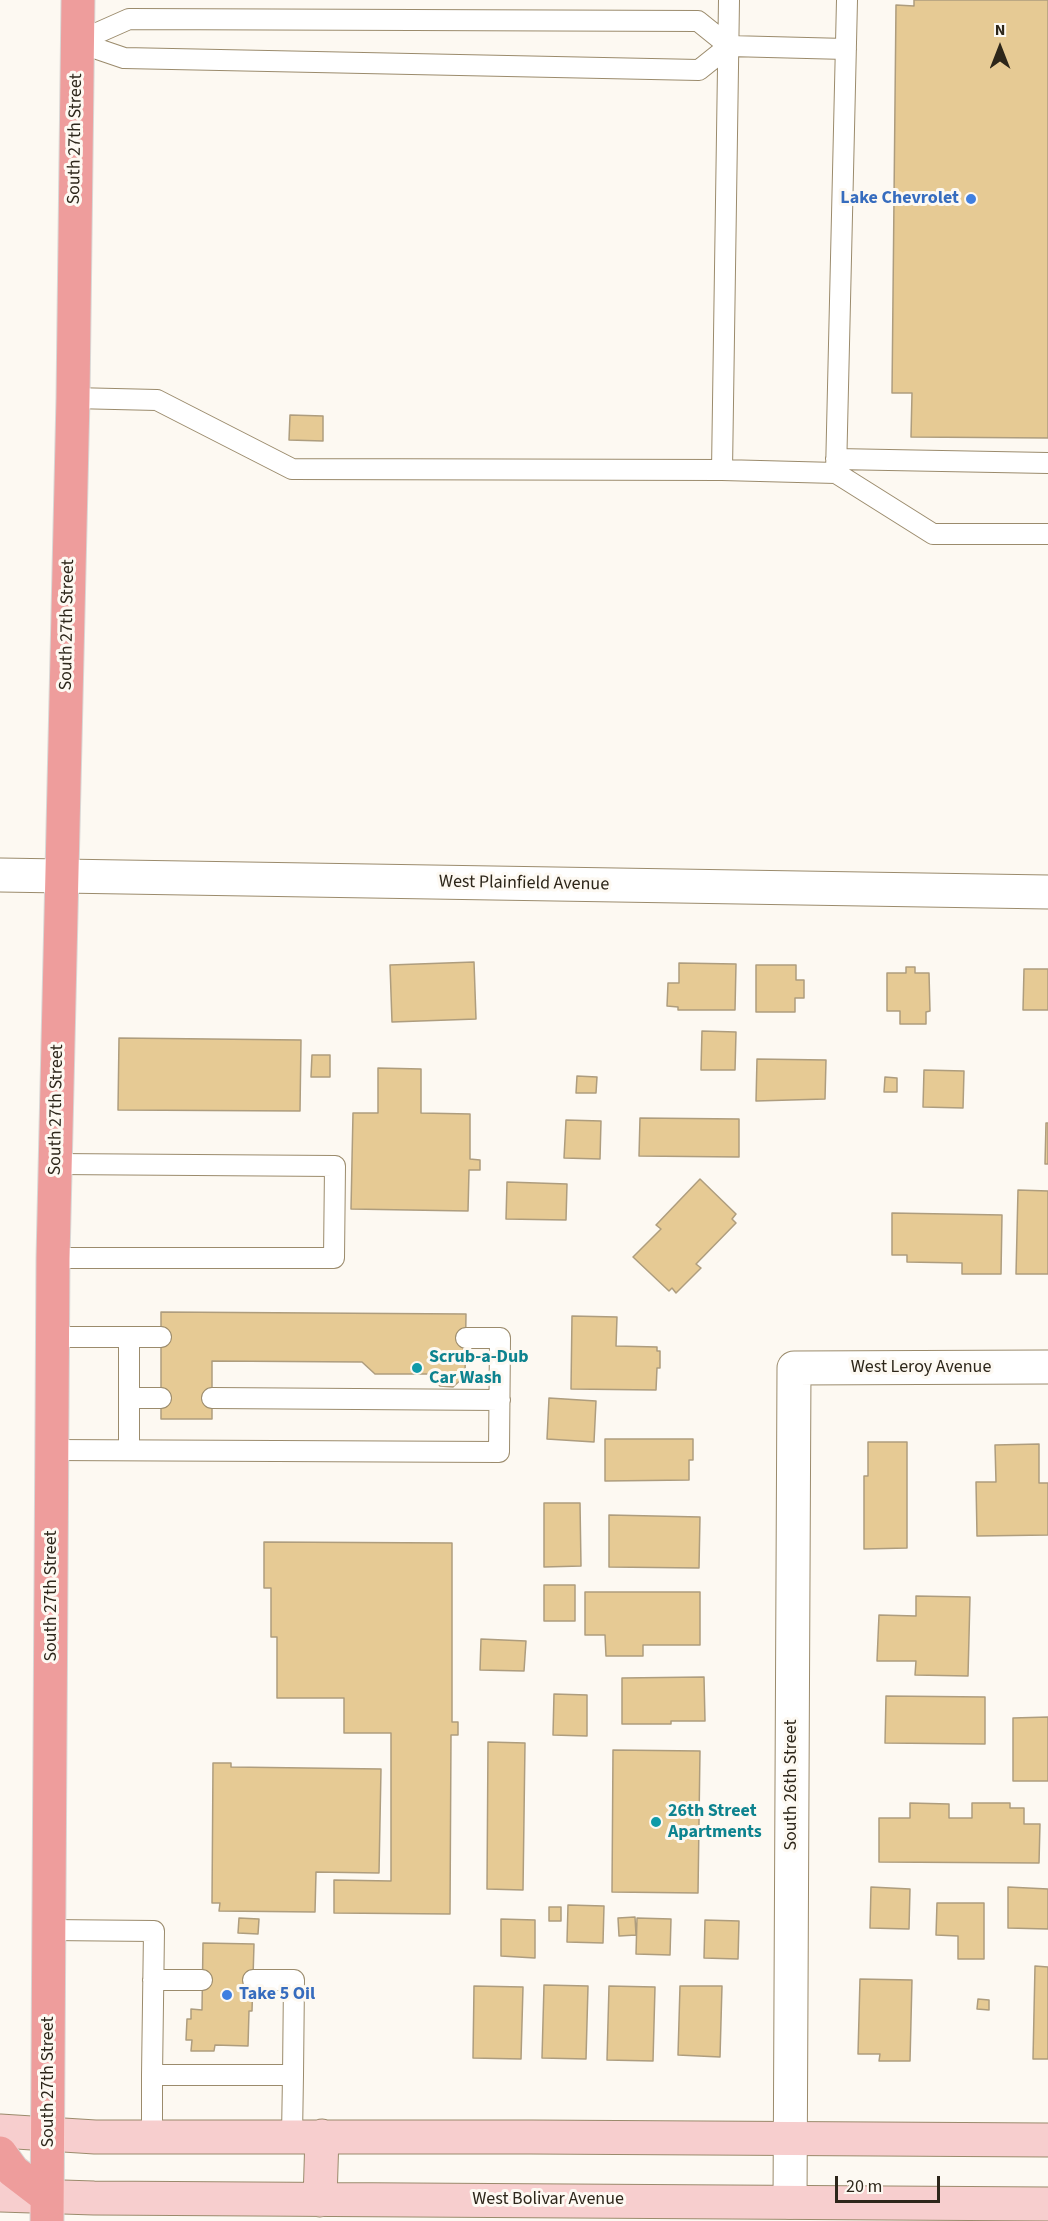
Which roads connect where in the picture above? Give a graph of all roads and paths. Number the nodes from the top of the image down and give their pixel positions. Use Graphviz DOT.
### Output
graph roads {
  1 [pos="78,0"];
  2 [pos="729,0"];
  3 [pos="847,0"];
  4 [pos="77,42"];
  5 [pos="729,46"];
  6 [pos="846,49"];
  7 [pos="73,398"];
  8 [pos="1048,463"];
  9 [pos="836,466"];
  10 [pos="723,470"];
  11 [pos="1048,534"];
  12 [pos="0,874"];
  13 [pos="62,877"];
  14 [pos="1048,892"];
  15 [pos="56,1164"];
  16 [pos="53,1258"];
  17 [pos="53,1337"];
  18 [pos="129,1337"];
  19 [pos="161,1337"];
  20 [pos="466,1338"];
  21 [pos="1048,1367"];
  22 [pos="794,1368"];
  23 [pos="129,1398"];
  24 [pos="161,1398"];
  25 [pos="212,1398"];
  26 [pos="500,1400"];
  27 [pos="52,1450"];
  28 [pos="129,1450"];
  29 [pos="50,1929"];
  30 [pos="153,1980"];
  31 [pos="202,1980"];
  32 [pos="253,1980"];
  33 [pos="152,2075"];
  34 [pos="293,2075"];
  35 [pos="0,2131"];
  36 [pos="49,2133"];
  37 [pos="307,2136"];
  38 [pos="152,2137"];
  39 [pos="790,2139"];
  40 [pos="1048,2140"];
  41 [pos="0,2152"];
  42 [pos="0,2195"];
  43 [pos="320,2200"];
  44 [pos="790,2202"];
  45 [pos="1048,2204"];
  46 [pos="47,2209"];
  1 -- 4 [label="main road, South 27th Street"];
  2 -- 5 [label="lane"];
  3 -- 6 [label="lane"];
  4 -- 5 [label="lane"];
  4 -- 5 [label="lane"];
  4 -- 7 [label="main road, South 27th Street"];
  5 -- 6 [label="lane"];
  5 -- 10 [label="lane"];
  6 -- 9 [label="lane"];
  7 -- 10 [label="lane"];
  7 -- 13 [label="main road, South 27th Street"];
  8 -- 9 [label="lane"];
  9 -- 10 [label="lane"];
  9 -- 11 [label="lane"];
  12 -- 13 [label="street, West Plainfield Avenue"];
  13 -- 14 [label="street, West Plainfield Avenue"];
  13 -- 15 [label="main road, South 27th Street"];
  15 -- 16 [label="main road, South 27th Street"];
  15 -- 16 [label="lane"];
  16 -- 17 [label="main road, South 27th Street"];
  17 -- 18 [label="lane"];
  17 -- 27 [label="main road, South 27th Street"];
  18 -- 19 [label="lane"];
  18 -- 23 [label="lane"];
  20 -- 26 [label="lane"];
  21 -- 22 [label="street, West Leroy Avenue"];
  22 -- 39 [label="street, South 26th Street"];
  23 -- 24 [label="lane"];
  23 -- 28 [label="lane"];
  25 -- 26 [label="lane"];
  26 -- 28 [label="lane"];
  27 -- 28 [label="lane"];
  27 -- 29 [label="main road, South 27th Street"];
  29 -- 30 [label="lane"];
  29 -- 36 [label="main road, South 27th Street"];
  30 -- 31 [label="lane"];
  30 -- 33 [label="lane"];
  32 -- 34 [label="lane"];
  33 -- 34 [label="lane"];
  33 -- 38 [label="lane"];
  34 -- 37 [label="lane"];
  35 -- 36 [label="street"];
  36 -- 38 [label="street"];
  36 -- 46 [label="main road, South 27th Street"];
  37 -- 38 [label="street"];
  37 -- 39 [label="street"];
  37 -- 43 [label="street"];
  39 -- 40 [label="street"];
  39 -- 44 [label="street, South 26th Street"];
  41 -- 46 [label="main road"];
  42 -- 46 [label="street, West Bolivar Avenue"];
  43 -- 44 [label="street, West Bolivar Avenue"];
  43 -- 46 [label="street, West Bolivar Avenue"];
  44 -- 45 [label="street, West Bolivar Avenue"];
}
